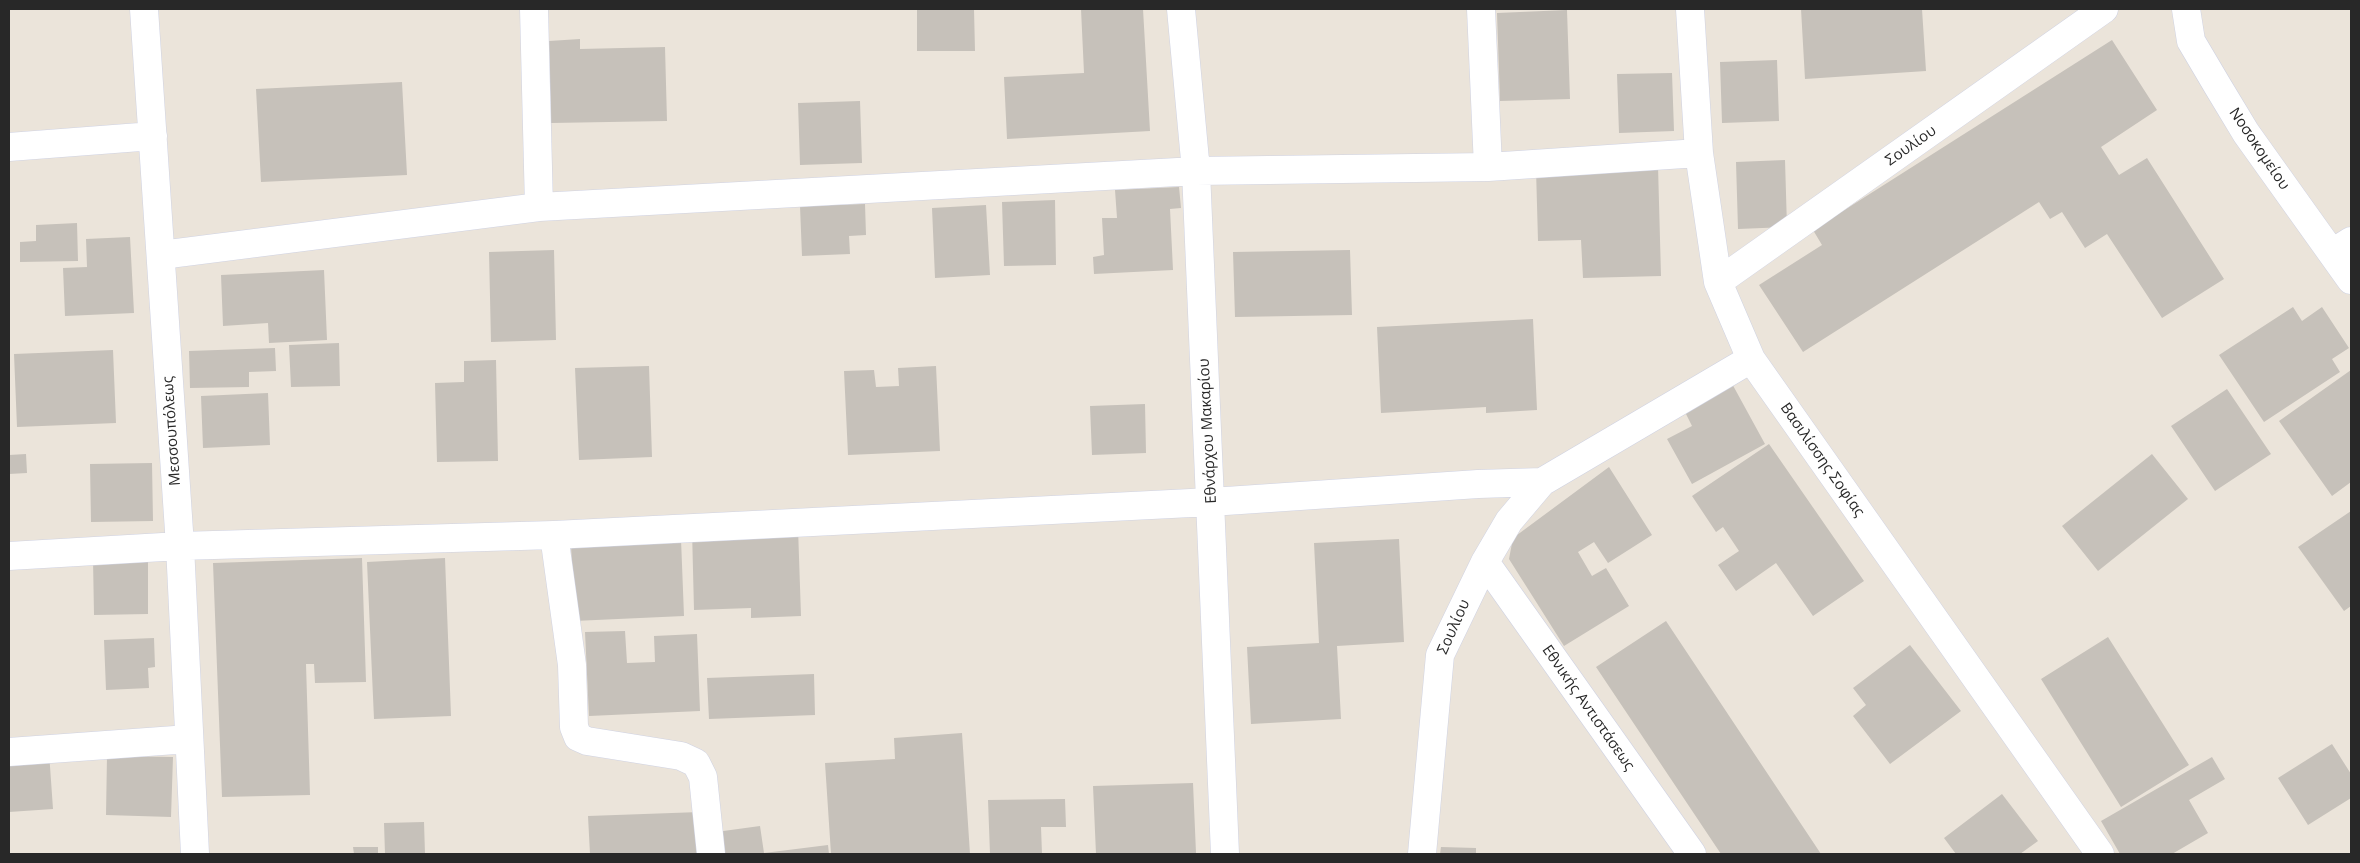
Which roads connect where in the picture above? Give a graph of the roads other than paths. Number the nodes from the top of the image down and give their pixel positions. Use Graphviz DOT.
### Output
graph roads {
  1 [pos="144,9"];
  2 [pos="534,9"];
  3 [pos="1181,9"];
  4 [pos="1481,9"];
  5 [pos="1690,9"];
  6 [pos="2104,9"];
  7 [pos="2186,9"];
  8 [pos="153,136"];
  9 [pos="9,147"];
  10 [pos="1699,153"];
  11 [pos="1488,167"];
  12 [pos="1196,171"];
  13 [pos="539,207"];
  14 [pos="2341,247"];
  15 [pos="161,255"];
  16 [pos="2351,280"];
  17 [pos="1718,282"];
  18 [pos="1751,359"];
  19 [pos="1542,482"];
  20 [pos="1211,502"];
  21 [pos="554,535"];
  22 [pos="180,546"];
  23 [pos="9,556"];
  24 [pos="1485,562"];
  25 [pos="188,739"];
  26 [pos="9,752"];
  27 [pos="195,854"];
  28 [pos="711,854"];
  29 [pos="1225,854"];
  30 [pos="1422,854"];
  31 [pos="1692,854"];
  32 [pos="2100,854"];
  1 -- 8 [label="street, Μεσσουπόλεως"];
  2 -- 13 [label="street"];
  3 -- 12 [label="street, Εθνάρχου Μακαρίου"];
  4 -- 11 [label="street"];
  5 -- 10 [label="street, Βασιλίσσης Σοφίας"];
  6 -- 17 [label="street, Σουλίου"];
  7 -- 14 [label="street, Νοσοκομείου"];
  8 -- 9 [label="street"];
  8 -- 15 [label="street, Μεσσουπόλεως"];
  10 -- 11 [label="street"];
  10 -- 17 [label="street, Βασιλίσσης Σοφίας"];
  11 -- 12 [label="street"];
  12 -- 13 [label="street"];
  12 -- 20 [label="street, Εθνάρχου Μακαρίου"];
  13 -- 15 [label="street"];
  14 -- 16 [label="street, Νοσοκομείου"];
  15 -- 22 [label="street, Μεσσουπόλεως"];
  17 -- 18 [label="street, Βασιλίσσης Σοφίας"];
  18 -- 19 [label="street, Σουλίου"];
  18 -- 32 [label="street, Βασιλίσσης Σοφίας"];
  19 -- 20 [label="street, Σουλίου"];
  19 -- 24 [label="street, Σουλίου"];
  20 -- 21 [label="street, Σουλίου"];
  20 -- 29 [label="street, Εθνάρχου Μακαρίου"];
  21 -- 22 [label="street, Σουλίου"];
  21 -- 28 [label="street"];
  22 -- 23 [label="street, Σουλίου"];
  22 -- 25 [label="street, Μεσσουπόλεως"];
  24 -- 30 [label="street, Σουλίου"];
  24 -- 31 [label="street, Εθνικής Αντιστάσεως"];
  25 -- 26 [label="street"];
  25 -- 27 [label="street, Μεσσουπόλεως"];
}
